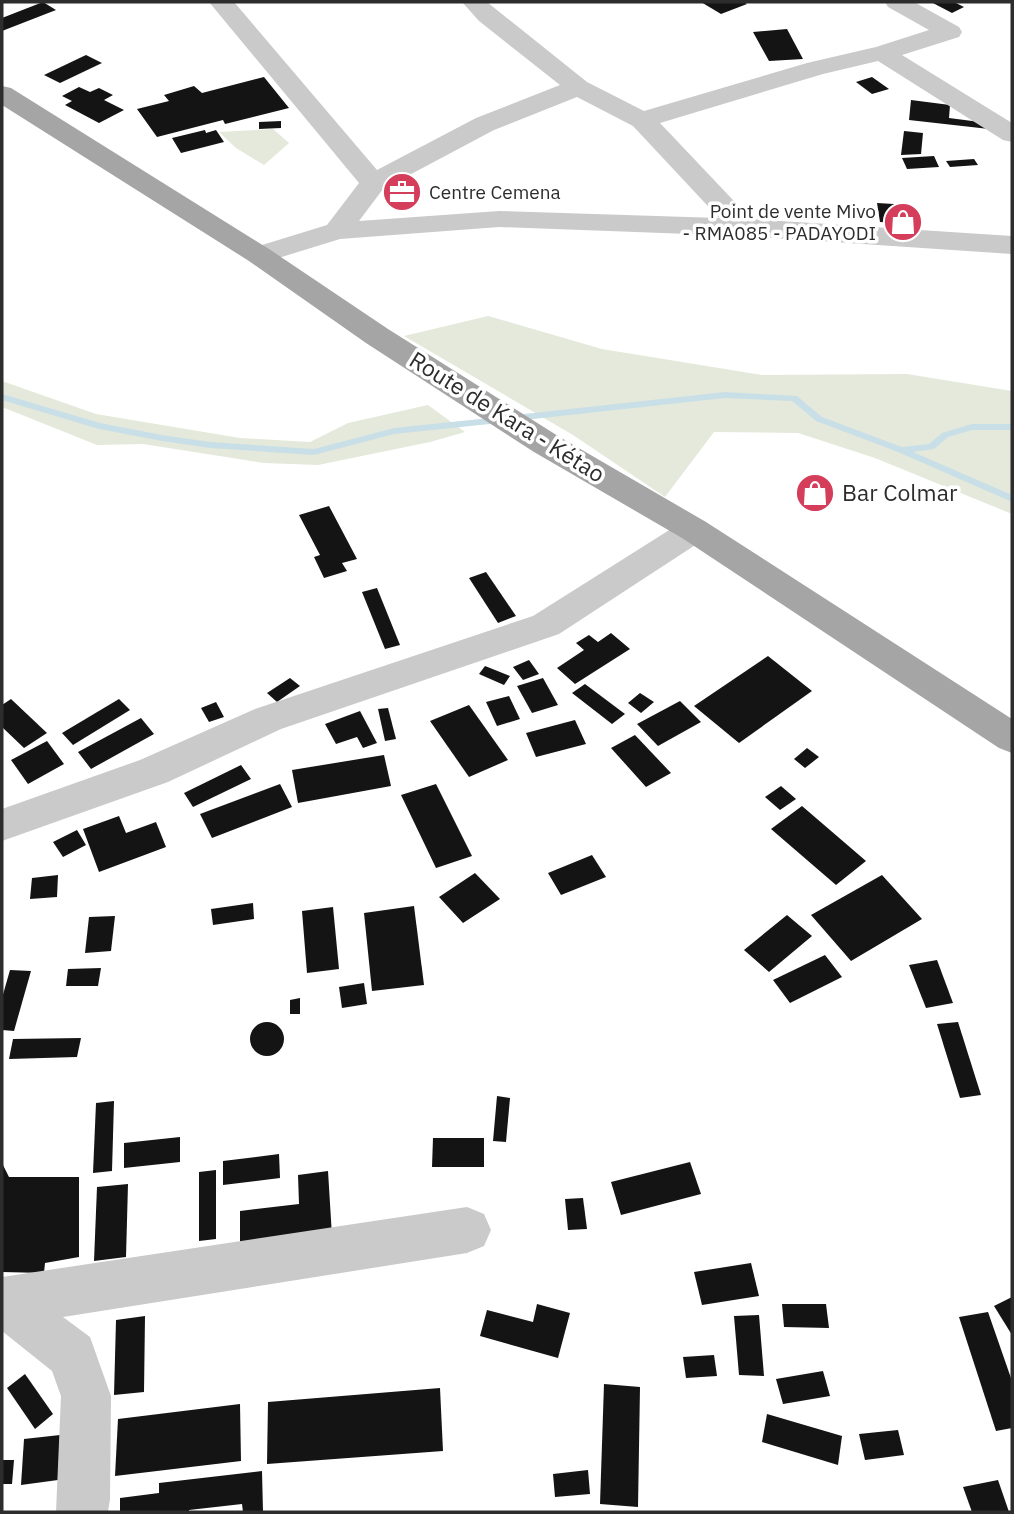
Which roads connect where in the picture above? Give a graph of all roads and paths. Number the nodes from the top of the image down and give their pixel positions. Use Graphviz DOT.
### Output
graph roads {
  1 [pos="221,2"];
  2 [pos="474,2"];
  3 [pos="897,2"];
  4 [pos="882,53"];
  5 [pos="578,87"];
  6 [pos="2,94"];
  7 [pos="642,120"];
  8 [pos="1012,134"];
  9 [pos="373,183"];
  10 [pos="743,227"];
  11 [pos="337,231"];
  12 [pos="1012,245"];
  13 [pos="259,255"];
  14 [pos="694,530"];
  15 [pos="1012,738"];
  16 [pos="2,825"];
  17 [pos="467,1230"];
  18 [pos="3,1302"];
  19 [pos="82,1512"];
  1 -- 9 [label="street"];
  2 -- 5 [label="street"];
  3 -- 4 [label="street"];
  4 -- 7 [label="street"];
  4 -- 8 [label="street"];
  5 -- 7 [label="street"];
  5 -- 9 [label="street"];
  6 -- 13 [label="main road, Route de Kara - Kétao"];
  7 -- 10 [label="street"];
  9 -- 11 [label="street"];
  10 -- 11 [label="street"];
  10 -- 12 [label="street"];
  11 -- 13 [label="street"];
  13 -- 14 [label="main road, Route de Kara - Kétao"];
  14 -- 15 [label="main road, Route de Kara - Kétao"];
  14 -- 16 [label="street"];
  17 -- 18 [label="street"];
  18 -- 19 [label="street"];
}
